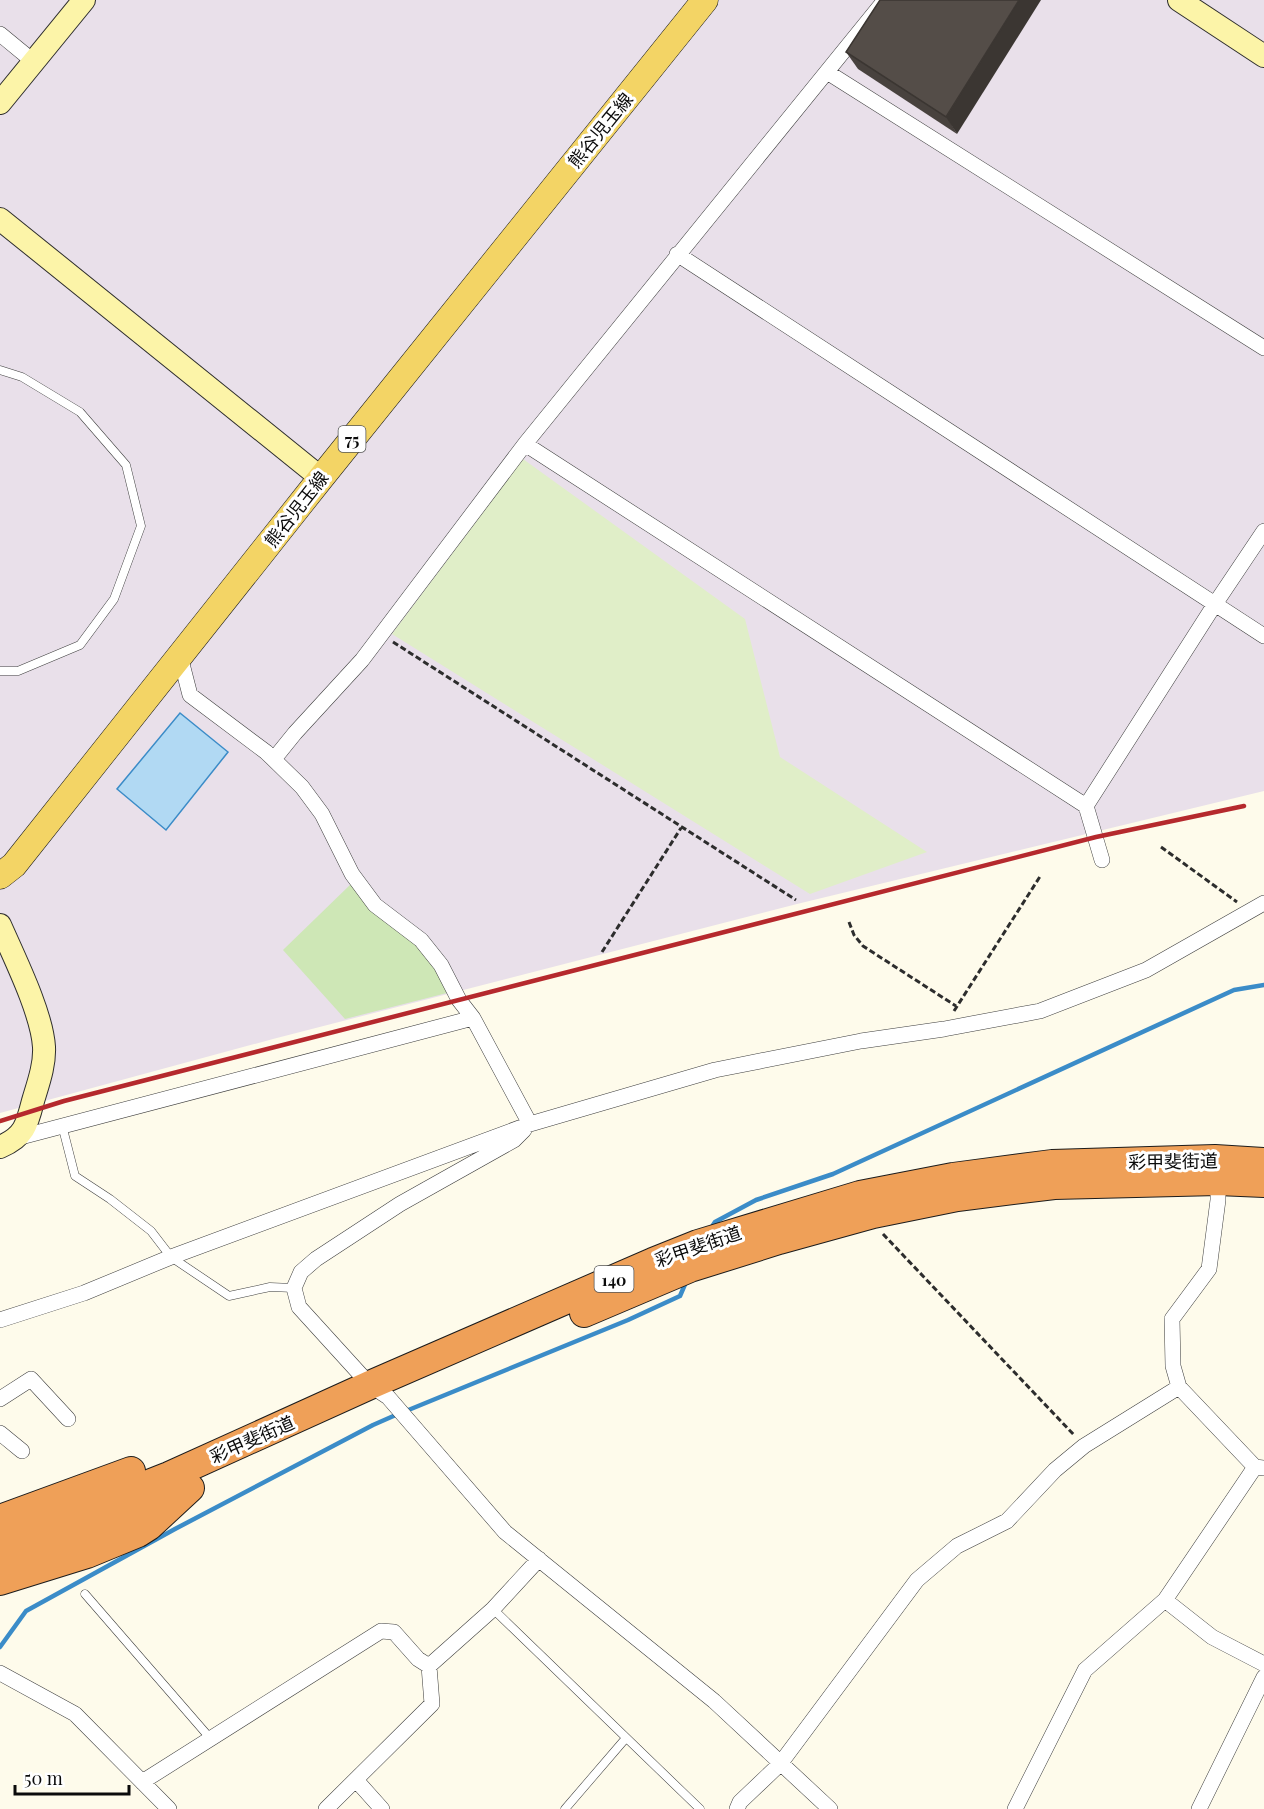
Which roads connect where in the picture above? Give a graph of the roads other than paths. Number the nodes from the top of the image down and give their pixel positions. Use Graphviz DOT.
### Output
graph roads {
  1 [pos="84,0"];
  2 [pos="705,0"];
  3 [pos="885,0"];
  4 [pos="1179,0"];
  5 [pos="0,34"];
  6 [pos="1264,56"];
  7 [pos="34,62"];
  8 [pos="827,72"];
  9 [pos="0,103"];
  10 [pos="0,219"];
  11 [pos="677,254"];
  12 [pos="1264,348"];
  13 [pos="0,370"];
  14 [pos="525,444"];
  15 [pos="321,478"];
  16 [pos="1264,531"];
  17 [pos="1215,604"];
  18 [pos="1264,636"];
  19 [pos="180,656"];
  20 [pos="0,671"];
  21 [pos="274,759"];
  22 [pos="1086,806"];
  23 [pos="1102,860"];
  24 [pos="0,876"];
  25 [pos="1257,907"];
  26 [pos="0,925"];
  27 [pos="474,1018"];
  28 [pos="530,1124"];
  29 [pos="62,1125"];
  30 [pos="9,1142"];
  31 [pos="1264,1162"];
  32 [pos="1218,1181"];
  33 [pos="1264,1184"];
  34 [pos="171,1257"];
  35 [pos="294,1288"];
  36 [pos="0,1320"];
  37 [pos="1179,1387"];
  38 [pos="379,1391"];
  39 [pos="0,1399"];
  40 [pos="68,1419"];
  41 [pos="0,1433"];
  42 [pos="22,1451"];
  43 [pos="1260,1468"];
  44 [pos="180,1482"];
  45 [pos="0,1519"];
  46 [pos="0,1539"];
  47 [pos="0,1559"];
  48 [pos="539,1559"];
  49 [pos="0,1581"];
  50 [pos="85,1594"];
  51 [pos="1165,1600"];
  52 [pos="493,1609"];
  53 [pos="1264,1664"];
  54 [pos="429,1666"];
  55 [pos="0,1673"];
  56 [pos="1264,1677"];
  57 [pos="210,1738"];
  58 [pos="626,1738"];
  59 [pos="780,1764"];
  60 [pos="356,1780"];
  61 [pos="142,1782"];
  62 [pos="169,1809"];
  63 [pos="326,1809"];
  64 [pos="382,1809"];
  65 [pos="565,1809"];
  66 [pos="700,1809"];
  67 [pos="737,1809"];
  68 [pos="830,1809"];
  69 [pos="1015,1809"];
  70 [pos="1199,1809"];
  1 -- 7 [label="street"];
  2 -- 15 [label="main road, 熊谷児玉線 / 75"];
  3 -- 8 [label="street"];
  4 -- 6 [label="street"];
  5 -- 7 [label="street"];
  7 -- 9 [label="street"];
  8 -- 11 [label="street"];
  8 -- 12 [label="street"];
  10 -- 15 [label="street"];
  11 -- 14 [label="street"];
  11 -- 17 [label="street"];
  13 -- 20 [label="lane"];
  14 -- 21 [label="street"];
  14 -- 22 [label="street"];
  15 -- 19 [label="main road, 熊谷児玉線 / 75"];
  16 -- 17 [label="street"];
  17 -- 18 [label="street"];
  17 -- 22 [label="street"];
  19 -- 21 [label="street"];
  19 -- 24 [label="main road, 熊谷児玉線 / 75"];
  21 -- 27 [label="street"];
  22 -- 23 [label="street"];
  25 -- 28 [label="street"];
  26 -- 30 [label="street"];
  27 -- 28 [label="street"];
  27 -- 29 [label="street"];
  28 -- 34 [label="street"];
  28 -- 35 [label="street"];
  29 -- 30 [label="street"];
  29 -- 34 [label="lane"];
  31 -- 38 [label="highway, 彩甲斐街道 / 140"];
  32 -- 33 [label="highway, 彩甲斐街道 / 140"];
  32 -- 37 [label="street"];
  32 -- 38 [label="highway, 彩甲斐街道 / 140"];
  34 -- 35 [label="lane"];
  34 -- 36 [label="street"];
  35 -- 38 [label="street"];
  37 -- 43 [label="street"];
  37 -- 59 [label="street"];
  38 -- 44 [label="highway, 彩甲斐街道 / 140"];
  38 -- 48 [label="street"];
  39 -- 40 [label="street"];
  41 -- 42 [label="street"];
  43 -- 51 [label="street"];
  44 -- 45 [label="highway"];
  44 -- 46 [label="highway, 彩甲斐街道 / 140"];
  44 -- 47 [label="highway, 彩甲斐街道 / 140"];
  44 -- 49 [label="highway"];
  48 -- 52 [label="street"];
  48 -- 59 [label="street"];
  50 -- 57 [label="lane"];
  51 -- 53 [label="street"];
  51 -- 69 [label="street"];
  52 -- 54 [label="street"];
  52 -- 58 [label="lane"];
  54 -- 57 [label="street"];
  54 -- 60 [label="street"];
  55 -- 61 [label="street"];
  56 -- 70 [label="street"];
  57 -- 61 [label="street"];
  58 -- 65 [label="lane"];
  58 -- 66 [label="lane"];
  59 -- 67 [label="street"];
  59 -- 68 [label="street"];
  60 -- 63 [label="street"];
  60 -- 64 [label="street"];
  61 -- 62 [label="street"];
}
